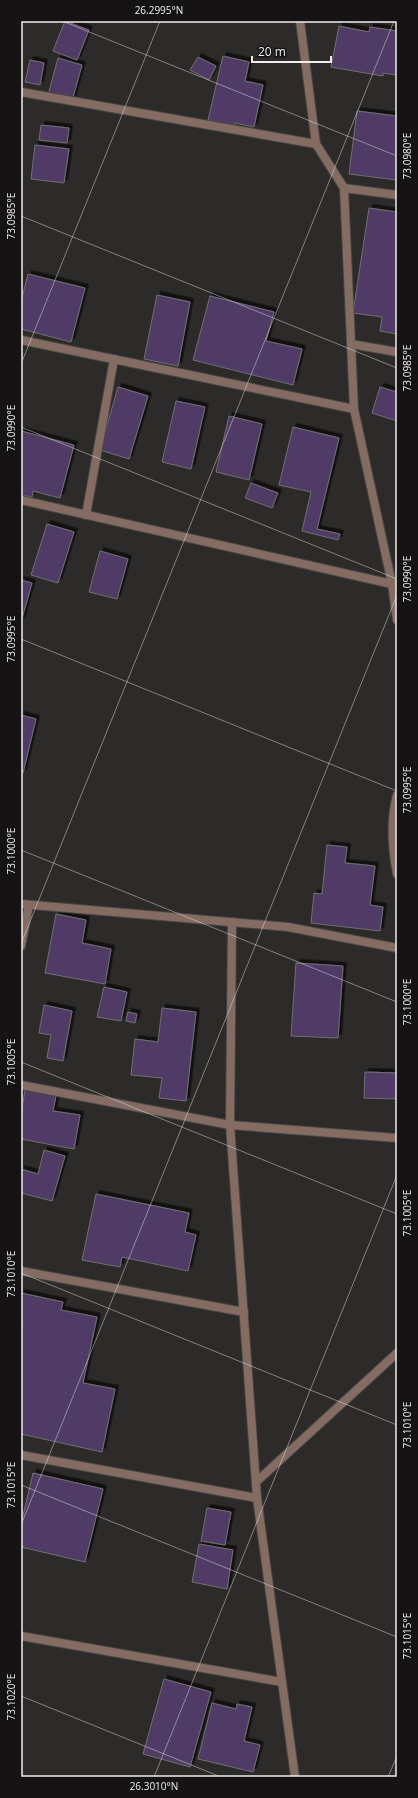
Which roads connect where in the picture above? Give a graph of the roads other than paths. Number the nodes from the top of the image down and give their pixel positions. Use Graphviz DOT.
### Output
graph roads {
  1 [pos="300,21"];
  2 [pos="21,92"];
  3 [pos="316,144"];
  4 [pos="344,188"];
  5 [pos="397,195"];
  6 [pos="21,340"];
  7 [pos="351,344"];
  8 [pos="397,352"];
  9 [pos="114,359"];
  10 [pos="354,409"];
  11 [pos="21,500"];
  12 [pos="86,515"];
  13 [pos="394,585"];
  14 [pos="397,620"];
  15 [pos="397,795"];
  16 [pos="397,874"];
  17 [pos="25,904"];
  18 [pos="232,922"];
  19 [pos="21,946"];
  20 [pos="397,948"];
  21 [pos="21,1085"];
  22 [pos="230,1125"];
  23 [pos="397,1138"];
  24 [pos="21,1271"];
  25 [pos="244,1312"];
  26 [pos="397,1353"];
  27 [pos="21,1455"];
  28 [pos="256,1482"];
  29 [pos="257,1498"];
  30 [pos="21,1636"];
  31 [pos="282,1682"];
  32 [pos="295,1777"];
  1 -- 3 [label="street"];
  2 -- 3 [label="street"];
  3 -- 4 [label="street"];
  4 -- 5 [label="street"];
  4 -- 7 [label="street"];
  6 -- 9 [label="street"];
  7 -- 8 [label="street"];
  7 -- 10 [label="street"];
  9 -- 10 [label="street"];
  9 -- 12 [label="street"];
  10 -- 13 [label="street"];
  11 -- 12 [label="street"];
  12 -- 13 [label="street"];
  13 -- 14 [label="street"];
  15 -- 16 [label="street"];
  17 -- 18 [label="street"];
  17 -- 19 [label="street"];
  18 -- 20 [label="street"];
  18 -- 22 [label="street"];
  21 -- 22 [label="street"];
  22 -- 23 [label="street"];
  22 -- 25 [label="street"];
  24 -- 25 [label="street"];
  25 -- 28 [label="street"];
  26 -- 28 [label="street"];
  27 -- 29 [label="street"];
  28 -- 29 [label="street"];
  29 -- 31 [label="street"];
  30 -- 31 [label="street"];
  31 -- 32 [label="street"];
}
